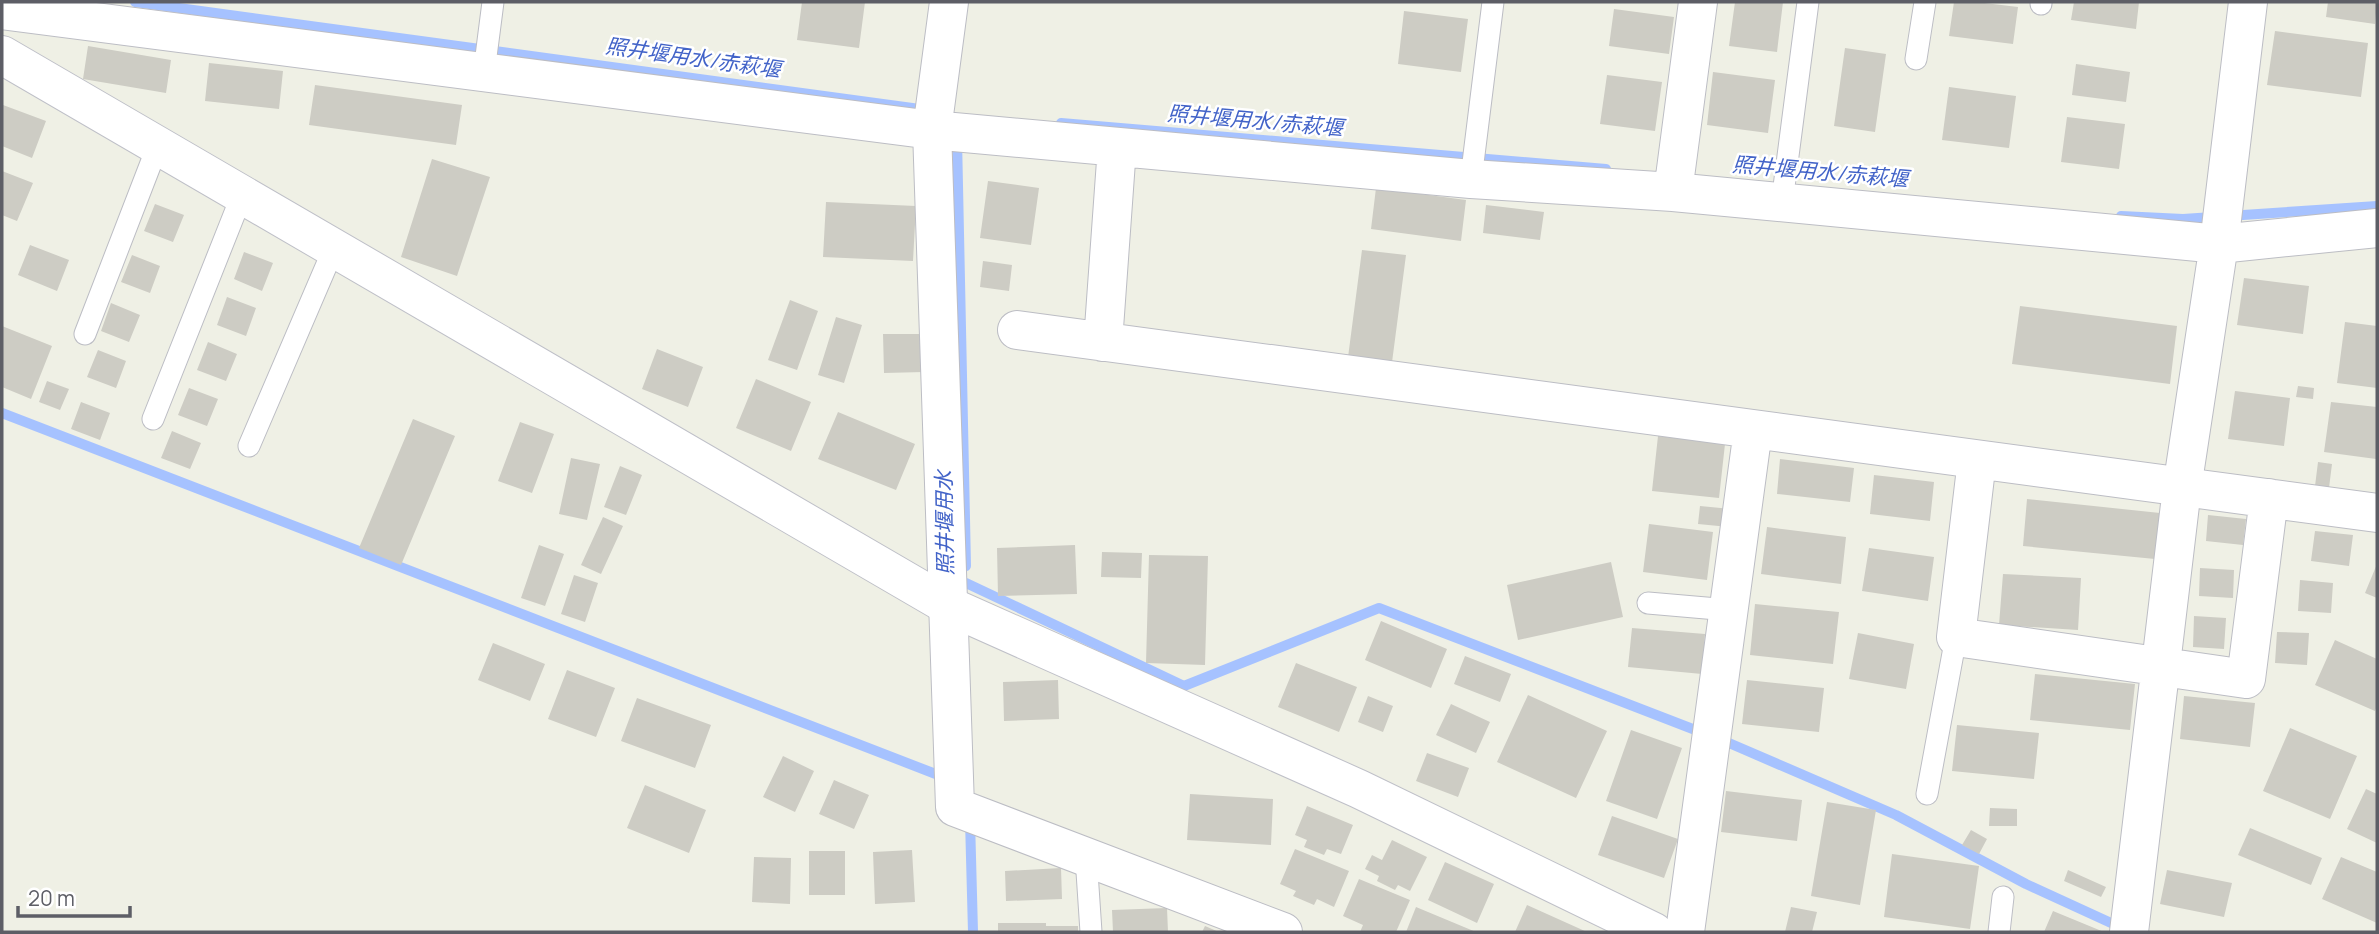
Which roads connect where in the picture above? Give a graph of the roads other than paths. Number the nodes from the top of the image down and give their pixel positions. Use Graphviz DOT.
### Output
graph roads {
  1 [pos="494,2"];
  2 [pos="949,2"];
  3 [pos="1493,2"];
  4 [pos="1698,2"];
  5 [pos="1808,2"];
  6 [pos="1925,2"];
  7 [pos="2248,2"];
  8 [pos="2,10"];
  9 [pos="2,55"];
  10 [pos="1916,59"];
  11 [pos="484,72"];
  12 [pos="932,131"];
  13 [pos="158,145"];
  14 [pos="1117,146"];
  15 [pos="1471,179"];
  16 [pos="1673,192"];
  17 [pos="242,195"];
  18 [pos="1782,202"];
  19 [pos="2377,228"];
  20 [pos="2219,244"];
  21 [pos="334,248"];
  22 [pos="1017,330"];
  23 [pos="85,334"];
  24 [pos="1103,342"];
  25 [pos="153,419"];
  26 [pos="1753,430"];
  27 [pos="249,446"];
  28 [pos="1977,460"];
  29 [pos="2182,488"];
  30 [pos="2269,498"];
  31 [pos="2377,513"];
  32 [pos="1648,603"];
  33 [pos="949,606"];
  34 [pos="1729,610"];
  35 [pos="1956,637"];
  36 [pos="2161,666"];
  37 [pos="1927,794"];
  38 [pos="1086,857"];
  39 [pos="2003,897"];
  40 [pos="1091,932"];
  41 [pos="1283,932"];
  42 [pos="1654,932"];
  43 [pos="1685,932"];
  44 [pos="1999,932"];
  45 [pos="2129,932"];
  1 -- 11 [label="lane"];
  2 -- 12 [label="street"];
  3 -- 15 [label="lane"];
  4 -- 16 [label="street"];
  5 -- 18 [label="lane"];
  6 -- 10 [label="lane"];
  7 -- 20 [label="street"];
  8 -- 11 [label="street"];
  9 -- 13 [label="street"];
  11 -- 12 [label="street"];
  12 -- 14 [label="street"];
  12 -- 33 [label="street"];
  13 -- 17 [label="street"];
  13 -- 23 [label="lane"];
  14 -- 15 [label="street"];
  14 -- 24 [label="street"];
  15 -- 16 [label="street"];
  16 -- 18 [label="street"];
  17 -- 21 [label="street"];
  17 -- 25 [label="lane"];
  18 -- 20 [label="street"];
  19 -- 20 [label="street"];
  20 -- 29 [label="street"];
  21 -- 27 [label="lane"];
  21 -- 33 [label="street"];
  22 -- 24 [label="street"];
  24 -- 26 [label="street"];
  26 -- 28 [label="street"];
  26 -- 34 [label="street"];
  28 -- 29 [label="street"];
  28 -- 35 [label="street"];
  29 -- 30 [label="street"];
  29 -- 36 [label="street"];
  30 -- 31 [label="street"];
  30 -- 36 [label="street"];
  32 -- 34 [label="lane"];
  33 -- 38 [label="street"];
  33 -- 42 [label="street"];
  34 -- 43 [label="street"];
  35 -- 36 [label="street"];
  35 -- 37 [label="lane"];
  36 -- 45 [label="street"];
  38 -- 40 [label="lane"];
  38 -- 41 [label="street"];
  39 -- 44 [label="lane"];
}
